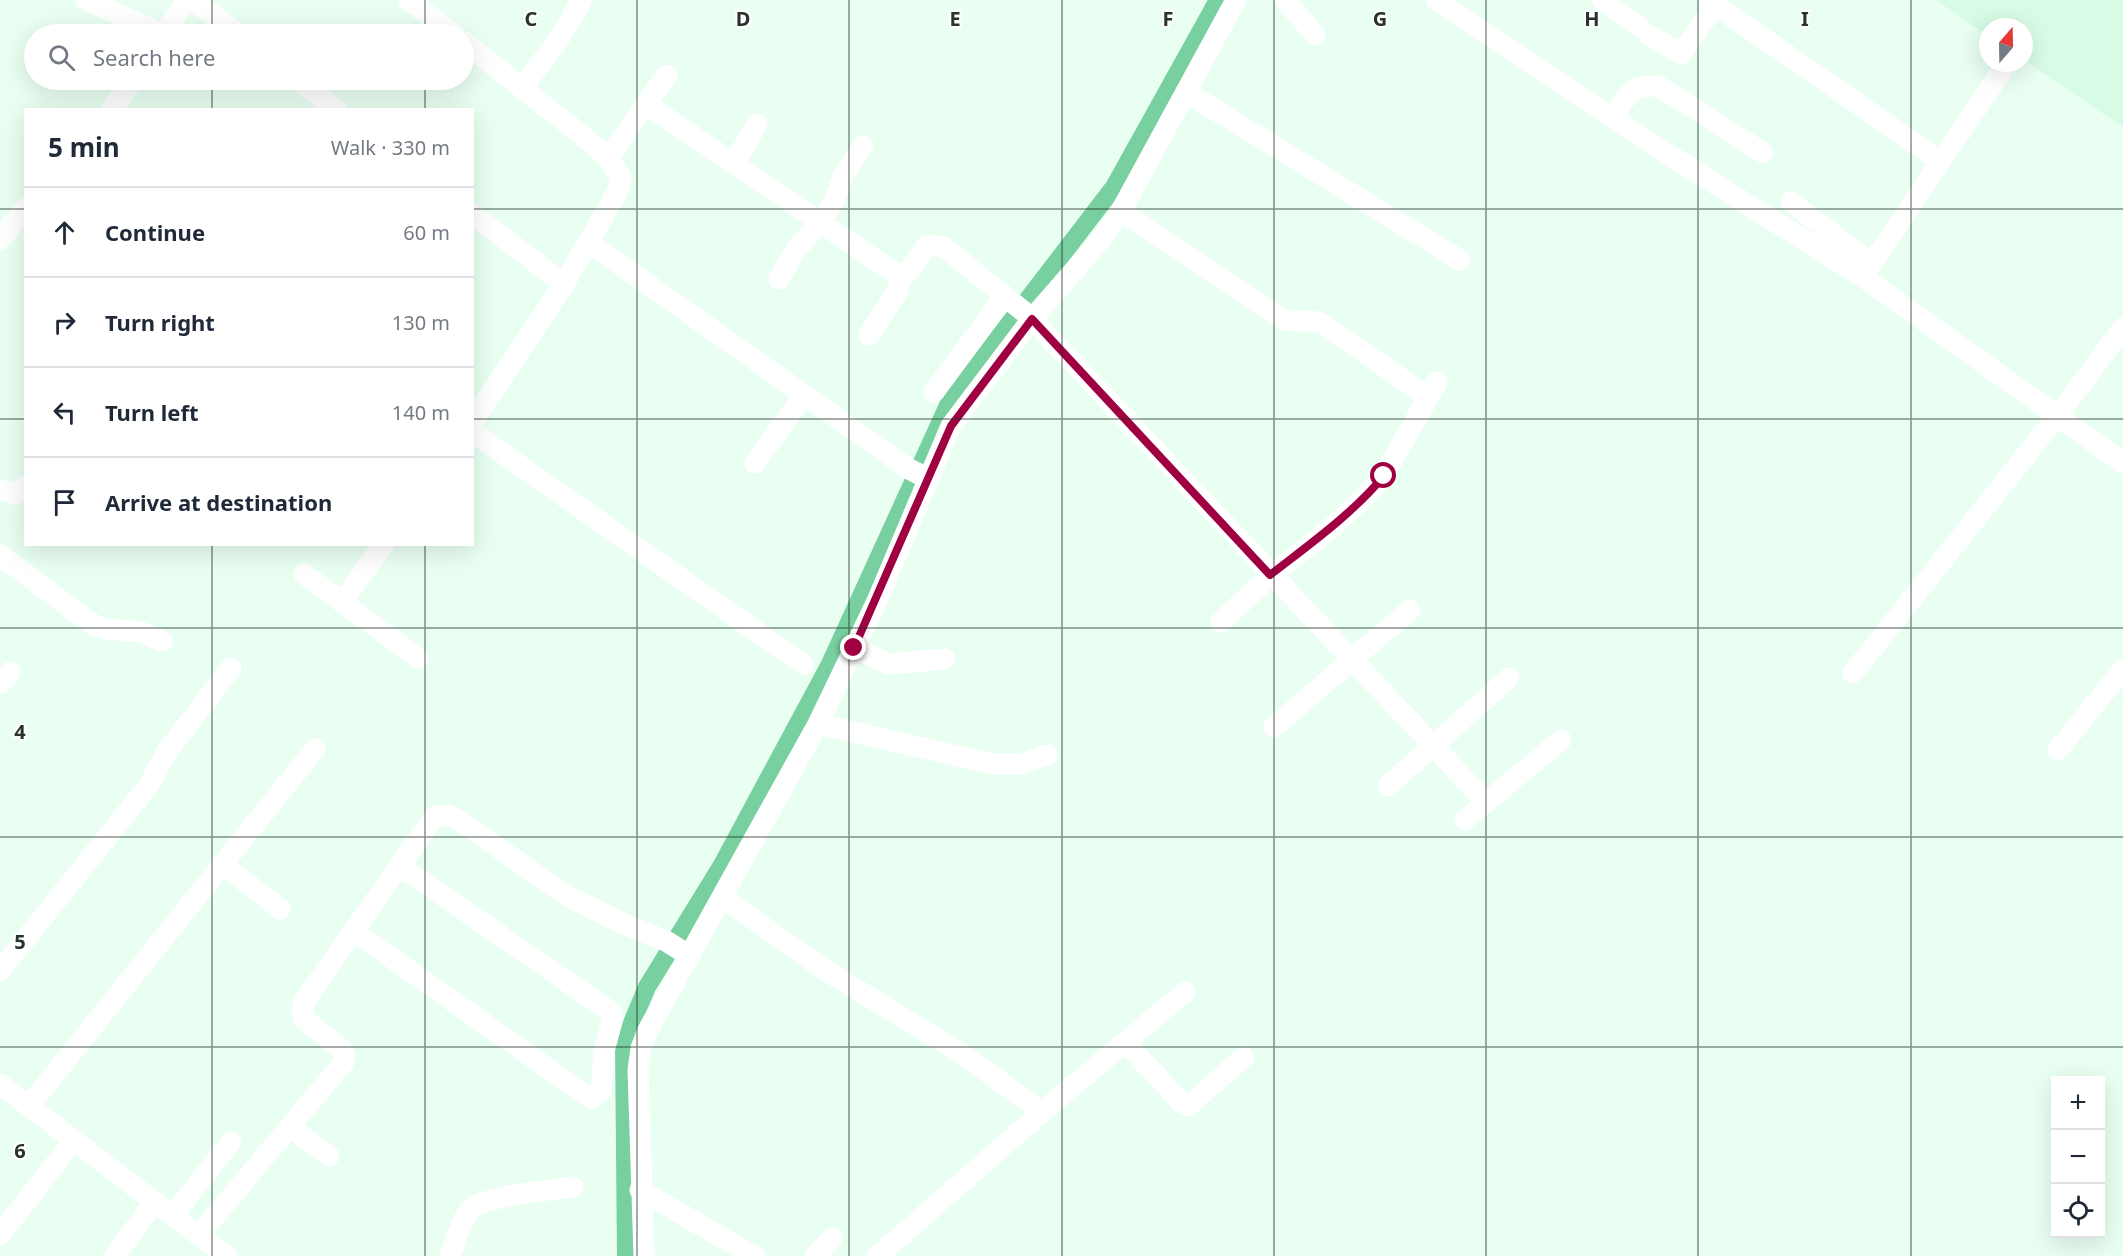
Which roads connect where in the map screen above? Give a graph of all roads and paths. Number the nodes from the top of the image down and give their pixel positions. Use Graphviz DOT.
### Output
graph roads {
  1 [pos="86,0"];
  2 [pos="187,0"];
  3 [pos="192,0"];
  4 [pos="409,0"];
  5 [pos="582,0"];
  6 [pos="1236,0"];
  7 [pos="1285,0"];
  8 [pos="1436,0"];
  9 [pos="1602,0"];
  10 [pos="1712,3"];
  11 [pos="140,24"];
  12 [pos="170,24"];
  13 [pos="225,24"];
  14 [pos="441,24"];
  15 [pos="1315,35"];
  16 [pos="474,50"];
  17 [pos="2001,72"];
  18 [pos="667,75"];
  19 [pos="523,87"];
  20 [pos="125,90"];
  21 [pos="311,90"];
  22 [pos="1186,92"];
  23 [pos="646,104"];
  24 [pos="112,108"];
  25 [pos="333,108"];
  26 [pos="1612,117"];
  27 [pos="757,124"];
  28 [pos="862,147"];
  29 [pos="1762,152"];
  30 [pos="608,158"];
  31 [pos="1939,160"];
  32 [pos="735,163"];
  33 [pos="1791,202"];
  34 [pos="24,210"];
  35 [pos="1121,211"];
  36 [pos="474,216"];
  37 [pos="820,222"];
  38 [pos="0,240"];
  39 [pos="588,242"];
  40 [pos="1460,260"];
  41 [pos="1867,270"];
  42 [pos="902,275"];
  43 [pos="780,279"];
  44 [pos="564,284"];
  45 [pos="1020,308"];
  46 [pos="2123,328"];
  47 [pos="869,335"];
  48 [pos="934,392"];
  49 [pos="804,395"];
  50 [pos="2058,415"];
  51 [pos="474,419"];
  52 [pos="474,433"];
  53 [pos="755,463"];
  54 [pos="2123,463"];
  55 [pos="920,475"];
  56 [pos="24,487"];
  57 [pos="0,490"];
  58 [pos="383,546"];
  59 [pos="0,555"];
  60 [pos="304,574"];
  61 [pos="1270,575"];
  62 [pos="342,602"];
  63 [pos="1410,610"];
  64 [pos="1221,622"];
  65 [pos="162,641"];
  66 [pos="854,648"];
  67 [pos="418,658"];
  68 [pos="945,659"];
  69 [pos="1352,660"];
  70 [pos="803,664"];
  71 [pos="231,668"];
  72 [pos="2123,669"];
  73 [pos="1853,673"];
  74 [pos="1509,678"];
  75 [pos="818,724"];
  76 [pos="1274,727"];
  77 [pos="1561,740"];
  78 [pos="1432,746"];
  79 [pos="315,749"];
  80 [pos="2058,750"];
  81 [pos="1047,755"];
  82 [pos="1388,786"];
  83 [pos="1486,802"];
  84 [pos="1465,820"];
  85 [pos="224,865"];
  86 [pos="400,866"];
  87 [pos="723,898"];
  88 [pos="280,909"];
  89 [pos="355,932"];
  90 [pos="680,950"];
  91 [pos="0,971"];
  92 [pos="1185,992"];
  93 [pos="1125,1042"];
  94 [pos="1244,1057"];
  95 [pos="0,1084"];
  96 [pos="29,1106"];
  97 [pos="1042,1112"];
  98 [pos="290,1127"];
  99 [pos="74,1140"];
  100 [pos="231,1142"];
  101 [pos="328,1156"];
  102 [pos="573,1187"];
  103 [pos="640,1190"];
  104 [pos="155,1201"];
  105 [pos="173,1215"];
  106 [pos="0,1235"];
  107 [pos="199,1235"];
  108 [pos="832,1238"];
  109 [pos="115,1256"];
  110 [pos="226,1256"];
  111 [pos="450,1256"];
  112 [pos="644,1256"];
  113 [pos="754,1256"];
  114 [pos="815,1256"];
  115 [pos="878,1256"];
  1 -- 11 [label="street"];
  2 -- 12 [label="street"];
  3 -- 13 [label="street"];
  4 -- 14 [label="street"];
  5 -- 19 [label="street"];
  6 -- 22 [label="street"];
  7 -- 15 [label="street"];
  8 -- 26 [label="street"];
  9 -- 10 [label="street"];
  10 -- 31 [label="street"];
  16 -- 19 [label="street"];
  17 -- 31 [label="street"];
  18 -- 23 [label="street"];
  19 -- 30 [label="street"];
  20 -- 24 [label="street"];
  21 -- 25 [label="street"];
  22 -- 35 [label="street"];
  22 -- 40 [label="street"];
  23 -- 30 [label="street"];
  23 -- 32 [label="street"];
  26 -- 29 [label="street"];
  26 -- 41 [label="street"];
  27 -- 32 [label="street"];
  28 -- 37 [label="street"];
  30 -- 39 [label="street"];
  31 -- 41 [label="street"];
  32 -- 37 [label="street"];
  33 -- 41 [label="street"];
  34 -- 38 [label="street"];
  35 -- 45 [label="street"];
  35 -- 61 [label="street"];
  36 -- 44 [label="street"];
  37 -- 42 [label="street"];
  37 -- 43 [label="street"];
  39 -- 44 [label="street"];
  39 -- 49 [label="street"];
  41 -- 50 [label="street"];
  42 -- 45 [label="street"];
  42 -- 47 [label="street"];
  44 -- 51 [label="street"];
  45 -- 48 [label="street"];
  45 -- 55 [label="street"];
  45 -- 61 [label="street"];
  46 -- 50 [label="street"];
  49 -- 53 [label="street"];
  49 -- 55 [label="street"];
  50 -- 54 [label="street"];
  50 -- 73 [label="street"];
  52 -- 70 [label="street"];
  55 -- 66 [label="street"];
  56 -- 57 [label="street"];
  58 -- 62 [label="street"];
  59 -- 65 [label="street"];
  60 -- 62 [label="street"];
  61 -- 64 [label="street"];
  61 -- 69 [label="street"];
  62 -- 67 [label="street"];
  63 -- 69 [label="street"];
  66 -- 68 [label="street"];
  66 -- 75 [label="street"];
  69 -- 76 [label="street"];
  69 -- 78 [label="street"];
  71 -- 91 [label="street"];
  72 -- 80 [label="street"];
  74 -- 78 [label="street"];
  75 -- 81 [label="street"];
  75 -- 87 [label="street"];
  77 -- 83 [label="street"];
  78 -- 82 [label="street"];
  78 -- 83 [label="street"];
  79 -- 85 [label="street"];
  83 -- 84 [label="street"];
  85 -- 88 [label="street"];
  85 -- 96 [label="street"];
  86 -- 89 [label="street"];
  86 -- 89 [label="street"];
  86 -- 90 [label="street"];
  87 -- 90 [label="street"];
  87 -- 97 [label="street"];
  89 -- 98 [label="street"];
  90 -- 103 [label="street"];
  92 -- 93 [label="street"];
  93 -- 94 [label="street"];
  93 -- 97 [label="street"];
  95 -- 96 [label="street"];
  96 -- 99 [label="street"];
  97 -- 115 [label="street"];
  98 -- 101 [label="street"];
  98 -- 107 [label="street"];
  99 -- 104 [label="street"];
  99 -- 106 [label="street"];
  100 -- 105 [label="street"];
  102 -- 111 [label="street"];
  103 -- 112 [label="street"];
  103 -- 113 [label="street"];
  104 -- 105 [label="street"];
  104 -- 109 [label="street"];
  105 -- 107 [label="street"];
  107 -- 110 [label="street"];
  108 -- 114 [label="street"];
}
